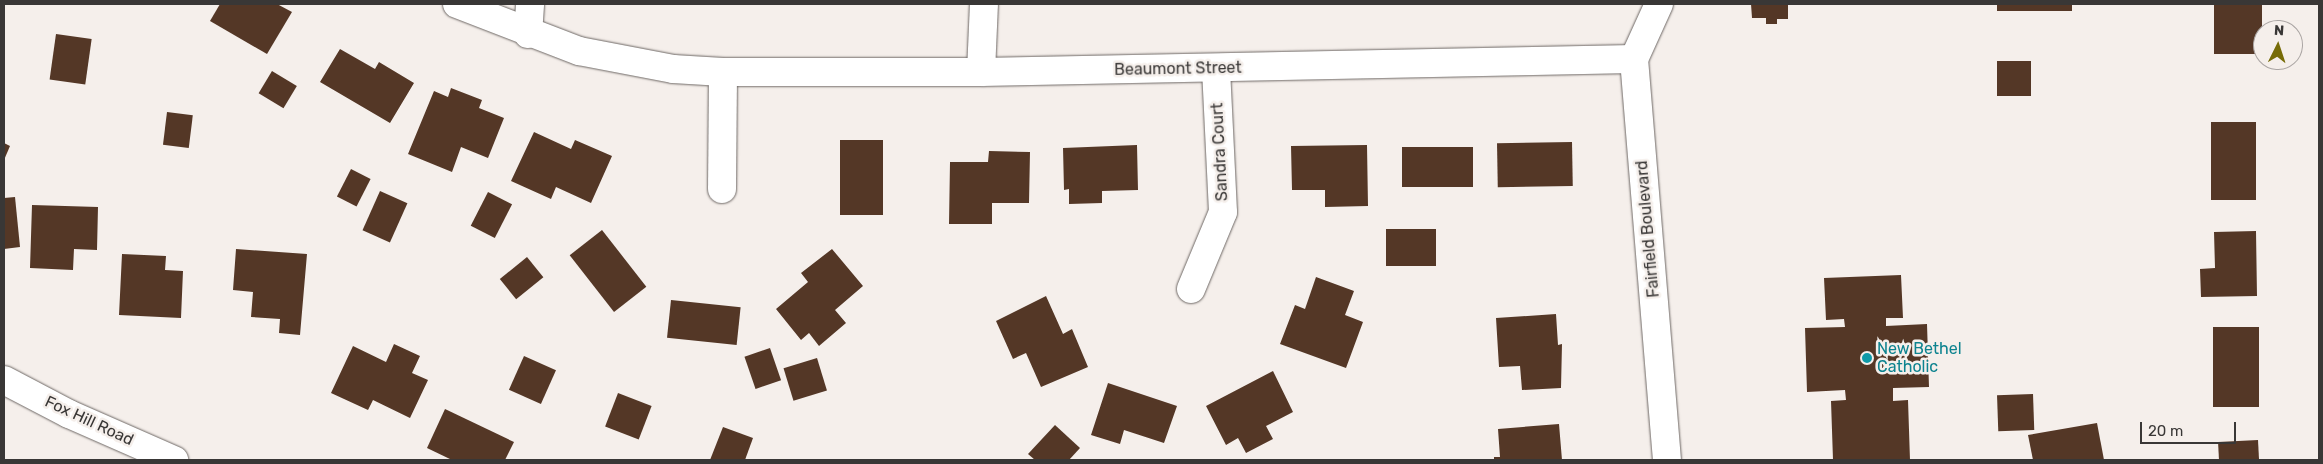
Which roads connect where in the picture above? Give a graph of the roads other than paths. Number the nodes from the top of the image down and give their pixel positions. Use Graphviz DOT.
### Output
graph roads {
  1 [pos="457,4"];
  2 [pos="530,4"];
  3 [pos="984,4"];
  4 [pos="1659,4"];
  5 [pos="528,34"];
  6 [pos="1634,59"];
  7 [pos="1216,68"];
  8 [pos="723,72"];
  9 [pos="981,72"];
  10 [pos="722,189"];
  11 [pos="1191,289"];
  12 [pos="4,380"];
  13 [pos="174,460"];
  14 [pos="1667,460"];
  1 -- 5 [label="street, Beaumont Street"];
  2 -- 5 [label="street"];
  3 -- 9 [label="street"];
  4 -- 6 [label="street, Fairfield Boulevard"];
  5 -- 8 [label="street, Beaumont Street"];
  6 -- 7 [label="street, Beaumont Street"];
  6 -- 14 [label="street, Fairfield Boulevard"];
  7 -- 9 [label="street, Beaumont Street"];
  7 -- 11 [label="street, Sandra Court"];
  8 -- 9 [label="street, Beaumont Street"];
  8 -- 10 [label="street"];
  12 -- 13 [label="street, Fox Hill Road"];
}
